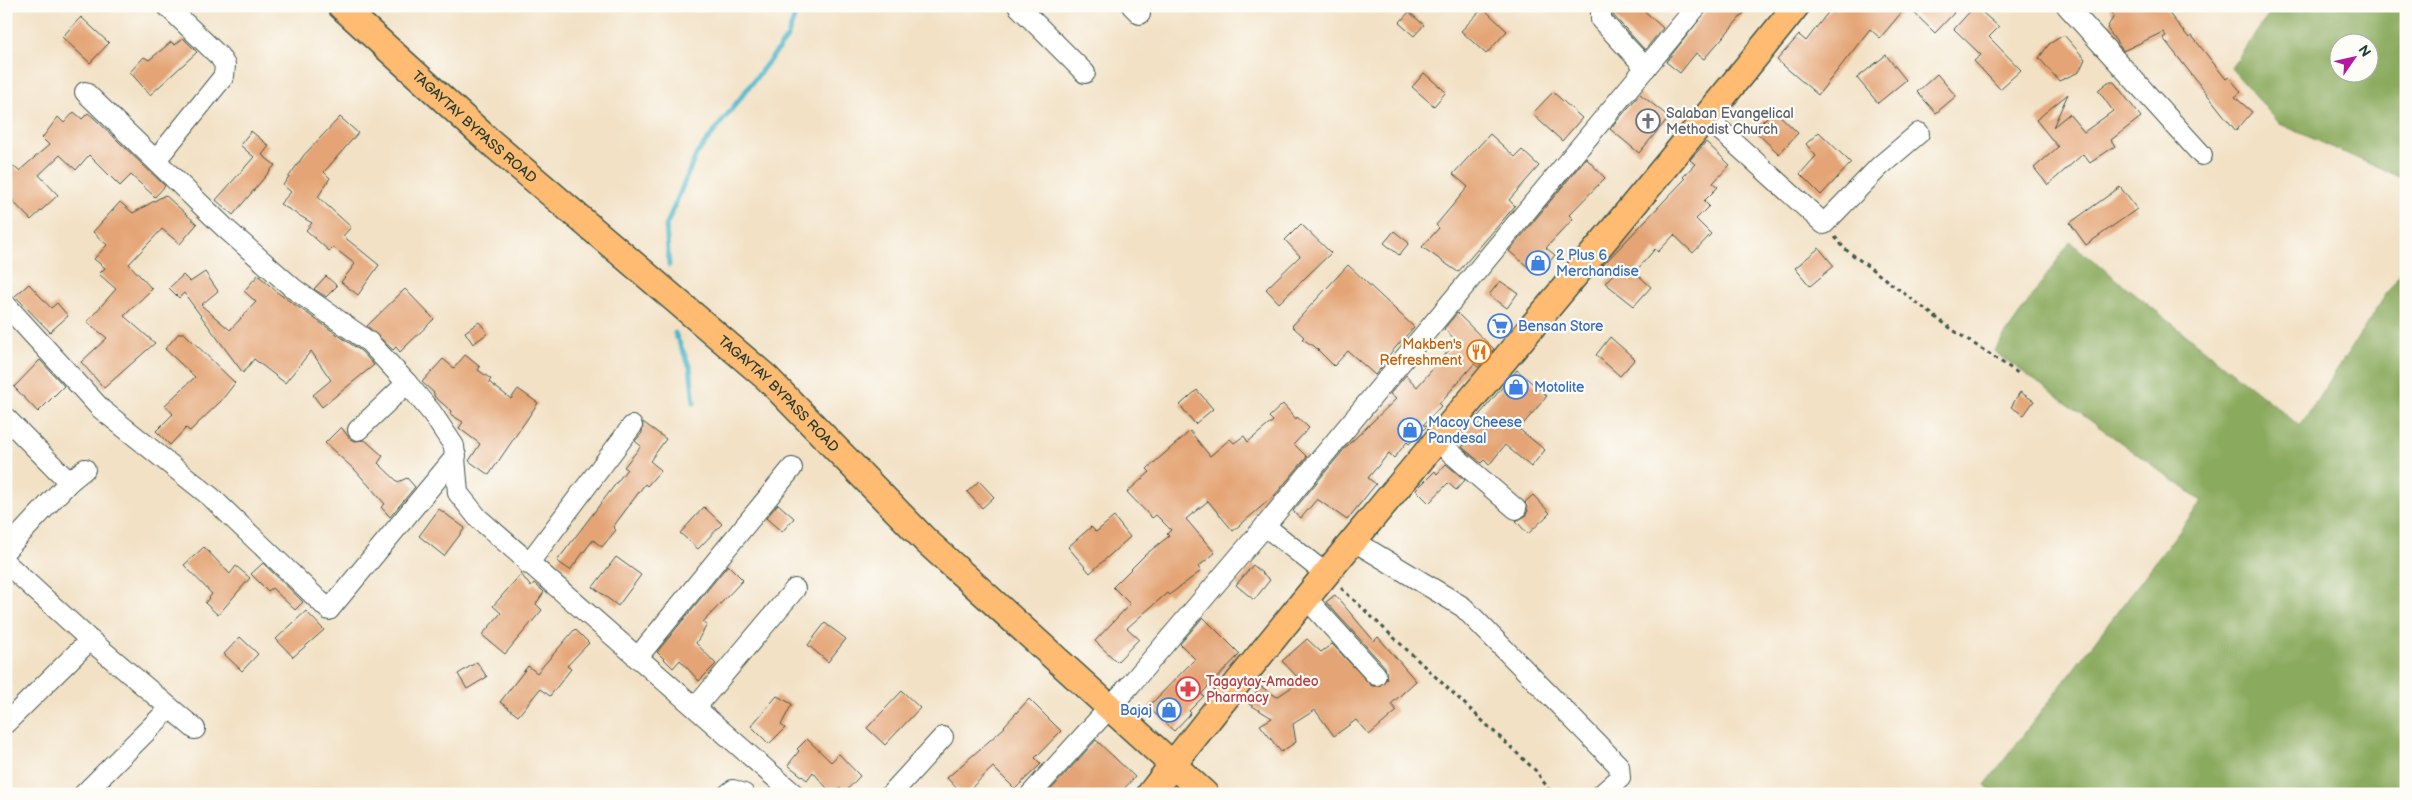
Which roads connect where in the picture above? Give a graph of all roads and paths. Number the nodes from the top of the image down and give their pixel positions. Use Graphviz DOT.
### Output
graph roads {
  1 [pos="167,6"];
  2 [pos="341,6"];
  3 [pos="1018,6"];
  4 [pos="1601,6"];
  5 [pos="1697,6"];
  6 [pos="1796,6"];
  7 [pos="2067,6"];
  8 [pos="1646,68"];
  9 [pos="1085,73"];
  10 [pos="85,92"];
  11 [pos="1707,118"];
  12 [pos="1919,133"];
  13 [pos="2202,155"];
  14 [pos="156,160"];
  15 [pos="1824,224"];
  16 [pos="6,305"];
  17 [pos="2018,373"];
  18 [pos="407,383"];
  19 [pos="6,418"];
  20 [pos="632,426"];
  21 [pos="358,430"];
  22 [pos="1436,440"];
  23 [pos="456,456"];
  24 [pos="792,468"];
  25 [pos="85,469"];
  26 [pos="69,482"];
  27 [pos="1516,509"];
  28 [pos="1264,526"];
  29 [pos="1354,540"];
  30 [pos="6,550"];
  31 [pos="6,563"];
  32 [pos="528,564"];
  33 [pos="1326,574"];
  34 [pos="795,589"];
  35 [pos="1307,598"];
  36 [pos="90,640"];
  37 [pos="637,658"];
  38 [pos="1376,675"];
  39 [pos="696,707"];
  40 [pos="169,708"];
  41 [pos="1110,708"];
  42 [pos="6,723"];
  43 [pos="195,729"];
  44 [pos="943,737"];
  45 [pos="1172,765"];
  46 [pos="787,792"];
  47 [pos="84,794"];
  48 [pos="728,794"];
  49 [pos="744,794"];
  50 [pos="891,794"];
  51 [pos="1031,794"];
  52 [pos="1150,794"];
  53 [pos="1204,794"];
  54 [pos="1552,794"];
  55 [pos="1602,794"];
  1 -- 14 [label="street"];
  2 -- 41 [label="main road, TAGAYTAY BYPASS ROAD"];
  3 -- 9 [label="street"];
  4 -- 8 [label="street"];
  5 -- 8 [label="street"];
  6 -- 11 [label="main road"];
  7 -- 13 [label="street"];
  8 -- 28 [label="street"];
  10 -- 14 [label="street"];
  11 -- 15 [label="street"];
  11 -- 22 [label="main road"];
  12 -- 15 [label="street"];
  14 -- 18 [label="street"];
  15 -- 17 [label="path"];
  16 -- 23 [label="street"];
  18 -- 21 [label="street"];
  18 -- 23 [label="street"];
  19 -- 26 [label="street"];
  20 -- 32 [label="street"];
  22 -- 27 [label="street"];
  22 -- 29 [label="main road"];
  23 -- 32 [label="street"];
  24 -- 37 [label="street"];
  25 -- 26 [label="street"];
  26 -- 30 [label="street"];
  28 -- 33 [label="street"];
  28 -- 41 [label="street"];
  29 -- 33 [label="main road"];
  29 -- 55 [label="street"];
  31 -- 36 [label="street"];
  32 -- 37 [label="street"];
  33 -- 35 [label="main road"];
  33 -- 54 [label="path"];
  34 -- 39 [label="street"];
  35 -- 38 [label="street"];
  35 -- 45 [label="main road"];
  36 -- 40 [label="street"];
  36 -- 42 [label="street"];
  37 -- 39 [label="street"];
  39 -- 46 [label="street"];
  40 -- 43 [label="street"];
  40 -- 47 [label="street"];
  41 -- 45 [label="main road, TAGAYTAY BYPASS ROAD"];
  41 -- 51 [label="street"];
  44 -- 50 [label="street"];
  45 -- 52 [label="main road"];
  45 -- 53 [label="main road, TAGAYTAY BYPASS ROAD"];
  48 -- 49 [label="street"];
}
